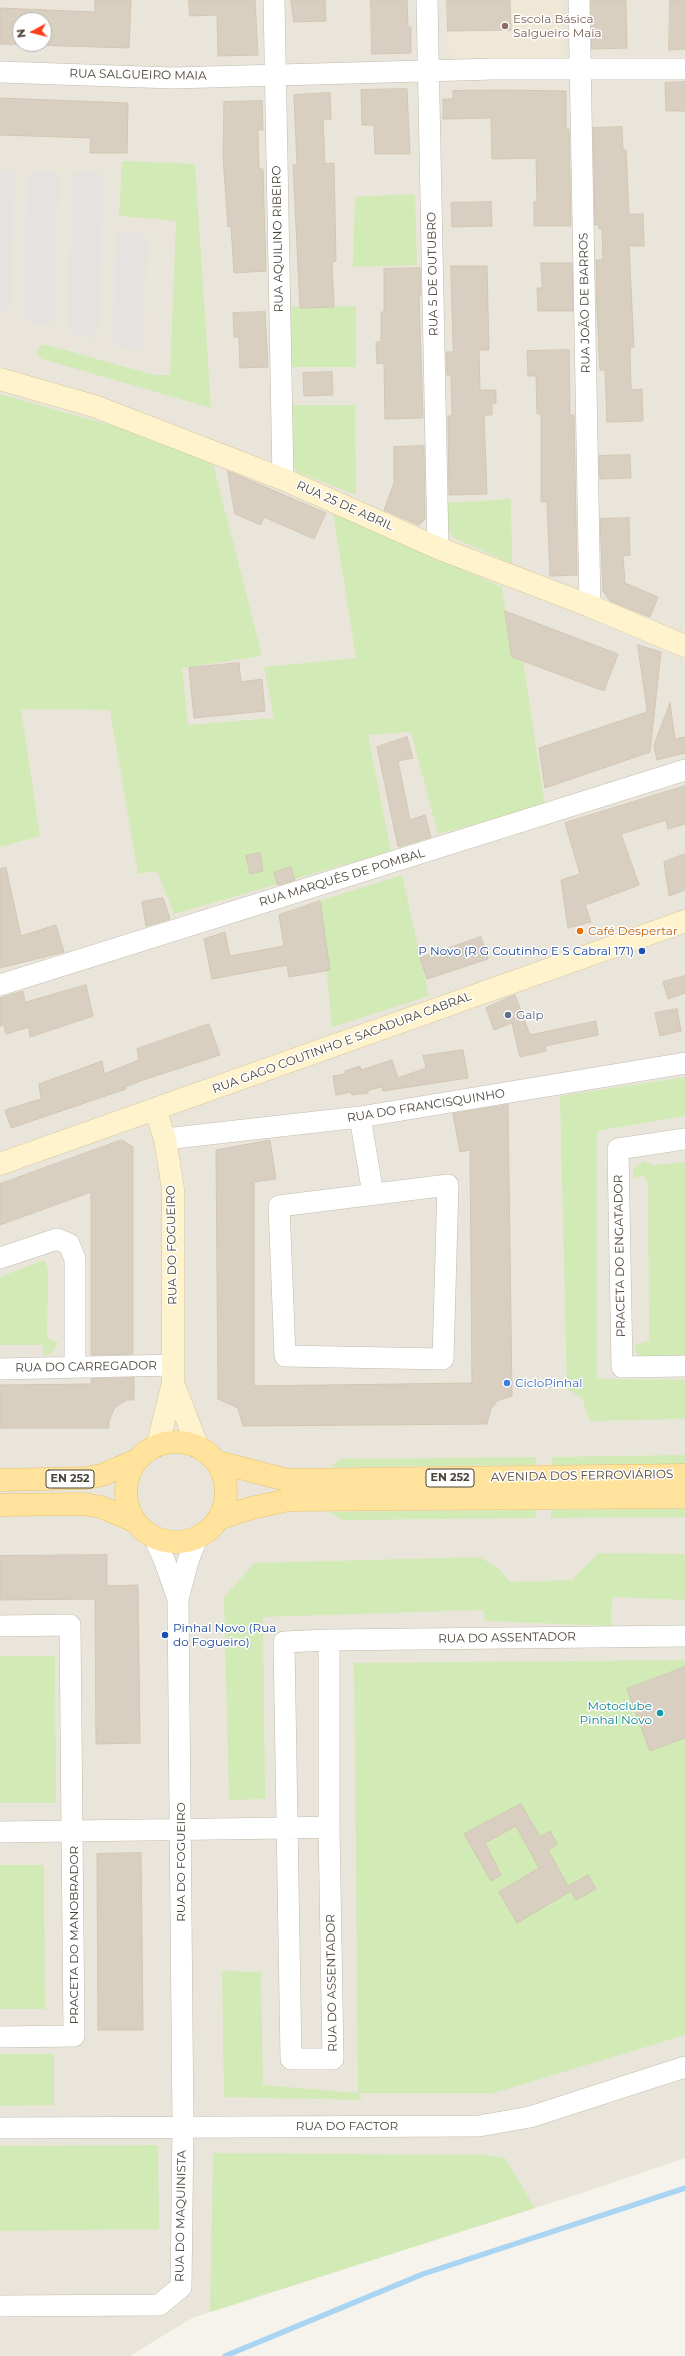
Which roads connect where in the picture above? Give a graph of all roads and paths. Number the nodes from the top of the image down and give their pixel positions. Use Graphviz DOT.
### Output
graph roads {
  1 [pos="274,0"];
  2 [pos="427,0"];
  3 [pos="579,0"];
  4 [pos="581,69"];
  5 [pos="685,69"];
  6 [pos="428,70"];
  7 [pos="0,72"];
  8 [pos="275,74"];
  9 [pos="0,379"];
  10 [pos="283,478"];
  11 [pos="438,548"];
  12 [pos="590,606"];
  13 [pos="685,646"];
  14 [pos="685,770"];
  15 [pos="685,921"];
  16 [pos="0,985"];
  17 [pos="685,1063"];
  18 [pos="155,1109"];
  19 [pos="360,1117"];
  20 [pos="685,1138"];
  21 [pos="165,1139"];
  22 [pos="0,1164"];
  23 [pos="373,1194"];
  24 [pos="0,1258"];
  25 [pos="685,1366"];
  26 [pos="75,1367"];
  27 [pos="0,1368"];
  28 [pos="173,1374"];
  29 [pos="158,1444"];
  30 [pos="196,1445"];
  31 [pos="137,1460"];
  32 [pos="217,1462"];
  33 [pos="685,1475"];
  34 [pos="0,1480"];
  35 [pos="685,1497"];
  36 [pos="0,1505"];
  37 [pos="218,1519"];
  38 [pos="136,1522"];
  39 [pos="154,1537"];
  40 [pos="197,1538"];
  41 [pos="178,1598"];
  42 [pos="0,1626"];
  43 [pos="685,1636"];
  44 [pos="329,1640"];
  45 [pos="329,1827"];
  46 [pos="288,1828"];
  47 [pos="181,1829"];
  48 [pos="74,1831"];
  49 [pos="0,1832"];
  50 [pos="0,2037"];
  51 [pos="685,2067"];
  52 [pos="183,2126"];
  53 [pos="0,2128"];
  54 [pos="0,2306"];
  1 -- 8 [label="street, RUA AQUILINO RIBEIRO"];
  2 -- 6 [label="street, RUA 5 DE OUTUBRO"];
  3 -- 4 [label="street, RUA JOÃO DE BARROS"];
  4 -- 5 [label="street, RUA SALGUEIRO MAIA"];
  4 -- 6 [label="street, RUA SALGUEIRO MAIA"];
  4 -- 12 [label="street, RUA JOÃO DE BARROS"];
  6 -- 8 [label="street, RUA SALGUEIRO MAIA"];
  6 -- 11 [label="street, RUA 5 DE OUTUBRO"];
  7 -- 8 [label="street, RUA SALGUEIRO MAIA"];
  8 -- 10 [label="street, RUA AQUILINO RIBEIRO"];
  9 -- 10 [label="street, RUA 25 DE ABRIL"];
  10 -- 11 [label="street, RUA 25 DE ABRIL"];
  11 -- 12 [label="street, RUA 25 DE ABRIL"];
  12 -- 13 [label="street, RUA 25 DE ABRIL"];
  14 -- 16 [label="street, RUA MARQUÊS DE POMBAL"];
  15 -- 18 [label="street, RUA GAGO COUTINHO E SACADURA CABRAL"];
  17 -- 19 [label="street, RUA DO FRANCISQUINHO"];
  18 -- 21 [label="street, RUA DO FOGUEIRO"];
  18 -- 22 [label="street, RUA GAGO COUTINHO E SACADURA CABRAL"];
  19 -- 21 [label="street, RUA DO FRANCISQUINHO"];
  19 -- 23 [label="street"];
  20 -- 25 [label="street, PRACETA DO ENGATADOR"];
  21 -- 28 [label="street, RUA DO FOGUEIRO"];
  23 -- 23 [label="street"];
  24 -- 26 [label="street"];
  26 -- 27 [label="street, RUA DO CARREGADOR"];
  26 -- 28 [label="street, RUA DO CARREGADOR"];
  28 -- 29 [label="street, RUA DO FOGUEIRO"];
  28 -- 30 [label="street, RUA DO FOGUEIRO"];
  29 -- 30 [label="main road, AVENIDA DOS FERROVIÁRIOS / EN 252"];
  29 -- 31 [label="main road, AVENIDA DOS FERROVIÁRIOS / EN 252"];
  30 -- 32 [label="main road, AVENIDA DOS FERROVIÁRIOS / EN 252"];
  31 -- 34 [label="main road, AVENIDA DOS FERROVIÁRIOS / EN 252"];
  31 -- 38 [label="main road, AVENIDA DOS FERROVIÁRIOS / EN 252"];
  32 -- 33 [label="main road, AVENIDA DOS FERROVIÁRIOS / EN 252"];
  32 -- 37 [label="main road, AVENIDA DOS FERROVIÁRIOS / EN 252"];
  35 -- 37 [label="main road, AVENIDA DOS FERROVIÁRIOS / EN 252"];
  36 -- 38 [label="main road, AVENIDA DOS FERROVIÁRIOS / EN 252"];
  37 -- 40 [label="main road, AVENIDA DOS FERROVIÁRIOS / EN 252"];
  38 -- 39 [label="main road, AVENIDA DOS FERROVIÁRIOS / EN 252"];
  39 -- 40 [label="main road, AVENIDA DOS FERROVIÁRIOS / EN 252"];
  39 -- 41 [label="street"];
  40 -- 41 [label="street"];
  41 -- 47 [label="street, RUA DO FOGUEIRO"];
  42 -- 48 [label="street"];
  43 -- 44 [label="street, RUA DO ASSENTADOR"];
  44 -- 45 [label="street, RUA DO ASSENTADOR"];
  44 -- 46 [label="street, RUA DO ASSENTADOR"];
  45 -- 46 [label="street"];
  45 -- 46 [label="street, RUA DO ASSENTADOR"];
  46 -- 47 [label="street"];
  47 -- 48 [label="street"];
  47 -- 52 [label="street, RUA DO FOGUEIRO"];
  48 -- 49 [label="street"];
  48 -- 50 [label="street, PRACETA DO MANOBRADOR"];
  51 -- 52 [label="street, RUA DO FACTOR"];
  52 -- 53 [label="street, RUA DO FACTOR"];
  52 -- 54 [label="street, RUA DO MAQUINISTA"];
}
